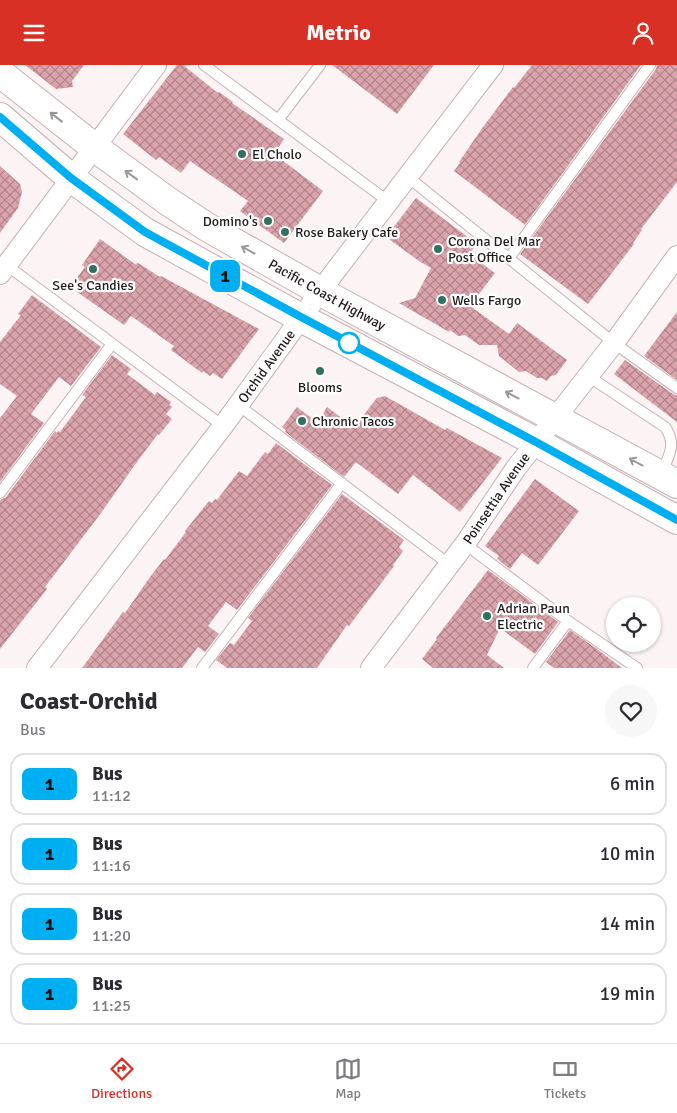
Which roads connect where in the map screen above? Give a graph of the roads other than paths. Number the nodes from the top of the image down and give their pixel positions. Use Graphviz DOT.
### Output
graph roads {
  1 [pos="156,65"];
  2 [pos="204,65"];
  3 [pos="320,65"];
  4 [pos="493,65"];
  5 [pos="650,65"];
  6 [pos="0,73"];
  7 [pos="0,117"];
  8 [pos="278,120"];
  9 [pos="94,147"];
  10 [pos="408,177"];
  11 [pos="71,178"];
  12 [pos="389,202"];
  13 [pos="677,256"];
  14 [pos="509,258"];
  15 [pos="2,266"];
  16 [pos="321,291"];
  17 [pos="301,317"];
  18 [pos="614,343"];
  19 [pos="112,344"];
  20 [pos="588,376"];
  21 [pos="677,388"];
  22 [pos="238,405"];
  23 [pos="555,418"];
  24 [pos="223,426"];
  25 [pos="536,442"];
  26 [pos="669,479"];
  27 [pos="342,483"];
  28 [pos="0,493"];
  29 [pos="677,520"];
  30 [pos="465,544"];
  31 [pos="450,565"];
  32 [pos="568,621"];
  33 [pos="38,668"];
  34 [pos="202,668"];
  35 [pos="371,668"];
  36 [pos="533,668"];
  37 [pos="637,668"];
  1 -- 9 [label="street"];
  2 -- 8 [label="lane"];
  3 -- 8 [label="lane"];
  4 -- 10 [label="street, Orchid Avenue"];
  5 -- 14 [label="lane"];
  9 -- 6 [label="highway, Pacific Coast Highway, one-way"];
  7 -- 11 [label="highway"];
  8 -- 12 [label="lane"];
  9 -- 11 [label="street"];
  16 -- 9 [label="highway, Pacific Coast Highway, one-way"];
  10 -- 12 [label="street, Orchid Avenue"];
  10 -- 14 [label="lane"];
  11 -- 15 [label="street"];
  11 -- 17 [label="highway"];
  12 -- 16 [label="street, Orchid Avenue"];
  13 -- 18 [label="street, Poinsettia Avenue"];
  14 -- 18 [label="lane"];
  15 -- 19 [label="lane"];
  16 -- 17 [label="street, Orchid Avenue"];
  23 -- 16 [label="highway, Pacific Coast Highway, one-way"];
  17 -- 22 [label="street, Orchid Avenue"];
  17 -- 25 [label="highway"];
  18 -- 20 [label="street, Poinsettia Avenue"];
  18 -- 21 [label="lane"];
  19 -- 24 [label="lane"];
  19 -- 28 [label="lane"];
  20 -- 23 [label="street, Poinsettia Avenue"];
  20 -- 26 [label="lane"];
  22 -- 24 [label="street, Orchid Avenue"];
  22 -- 27 [label="lane"];
  23 -- 25 [label="street, Poinsettia Avenue"];
  26 -- 23 [label="highway, Pacific Coast Highway, one-way"];
  24 -- 33 [label="street, Orchid Avenue"];
  25 -- 29 [label="highway"];
  25 -- 30 [label="street, Poinsettia Avenue"];
  27 -- 31 [label="lane"];
  27 -- 34 [label="lane"];
  30 -- 31 [label="street, Poinsettia Avenue"];
  30 -- 32 [label="lane"];
  31 -- 35 [label="street, Poinsettia Avenue"];
  32 -- 36 [label="lane"];
  32 -- 37 [label="lane"];
}
